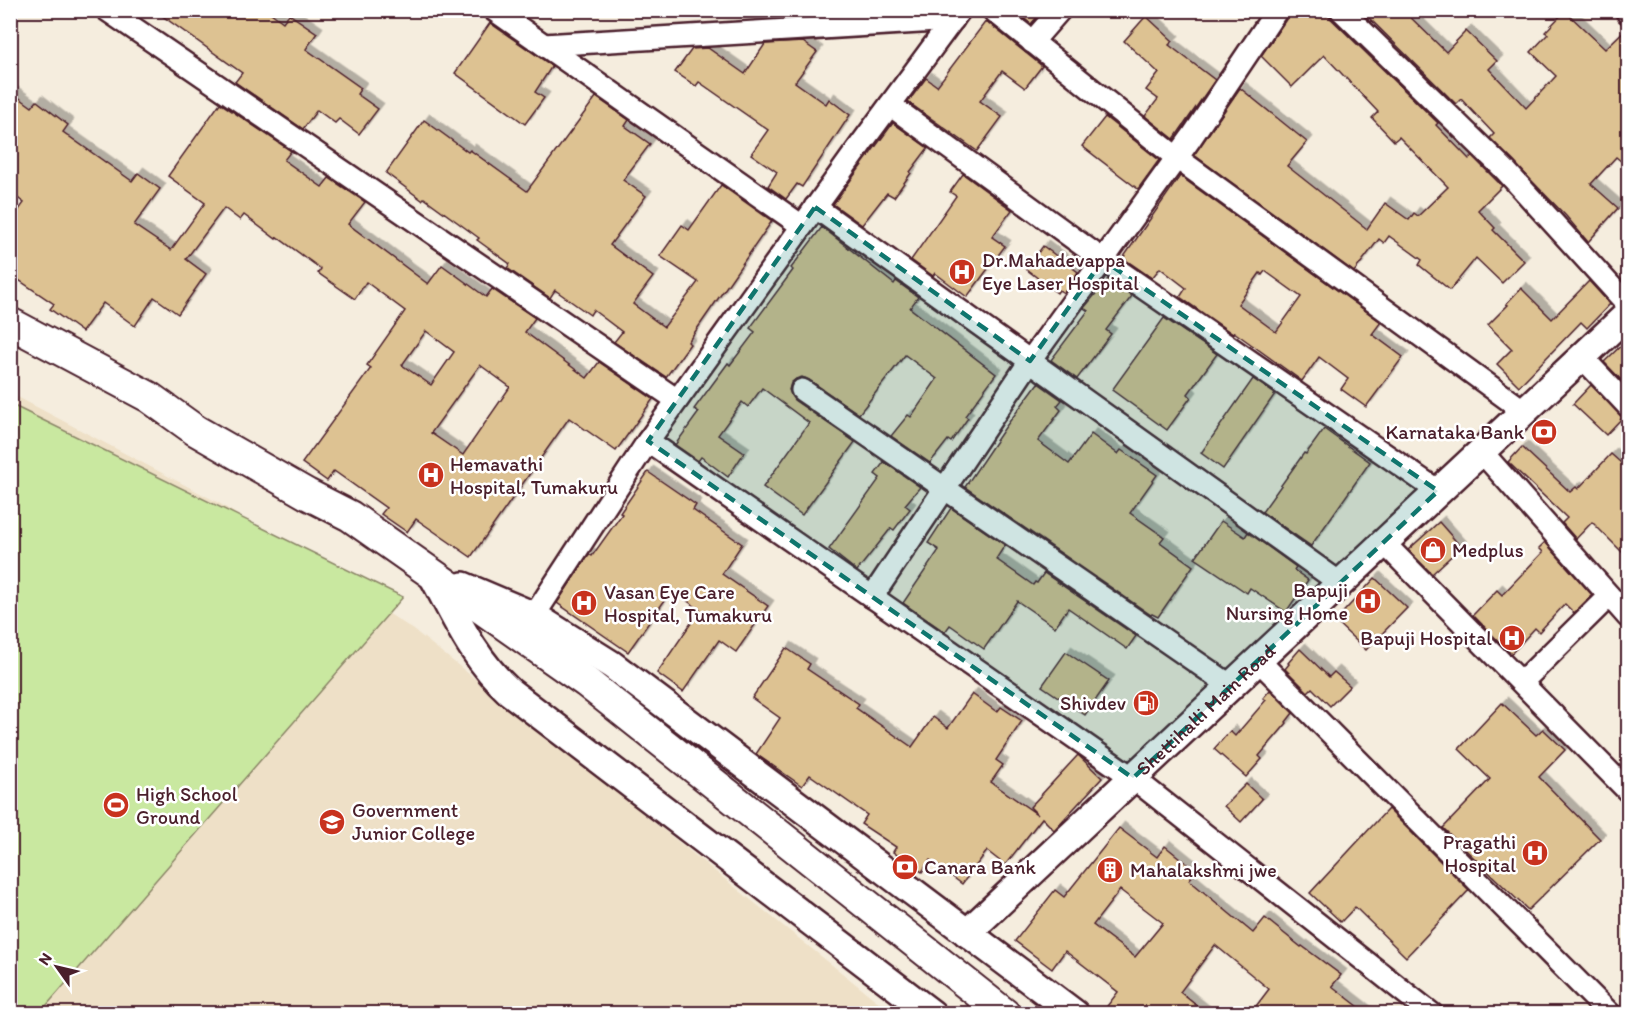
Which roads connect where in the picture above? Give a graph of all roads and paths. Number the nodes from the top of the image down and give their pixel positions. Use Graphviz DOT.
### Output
graph roads {
  1 [pos="107,10"];
  2 [pos="494,10"];
  3 [pos="993,10"];
  4 [pos="1060,10"];
  5 [pos="1277,10"];
  6 [pos="1341,10"];
  7 [pos="956,15"];
  8 [pos="1032,42"];
  9 [pos="544,45"];
  10 [pos="890,105"];
  11 [pos="1177,158"];
  12 [pos="815,207"];
  13 [pos="802,226"];
  14 [pos="1102,260"];
  15 [pos="1629,305"];
  16 [pos="1629,314"];
  17 [pos="10,323"];
  18 [pos="1582,357"];
  19 [pos="1030,361"];
  20 [pos="802,390"];
  21 [pos="677,400"];
  22 [pos="1629,406"];
  23 [pos="1524,411"];
  24 [pos="648,441"];
  25 [pos="1481,451"];
  26 [pos="945,488"];
  27 [pos="1438,491"];
  28 [pos="1383,542"];
  29 [pos="432,574"];
  30 [pos="1340,583"];
  31 [pos="1609,596"];
  32 [pos="872,597"];
  33 [pos="1629,617"];
  34 [pos="528,626"];
  35 [pos="1258,660"];
  36 [pos="1522,682"];
  37 [pos="1231,686"];
  38 [pos="1133,778"];
  39 [pos="1629,791"];
  40 [pos="967,933"];
  41 [pos="932,1014"];
  42 [pos="1005,1014"];
  43 [pos="1075,1014"];
  44 [pos="1432,1014"];
  45 [pos="1611,1014"];
  1 -- 21 [label="street"];
  2 -- 9 [label="street"];
  3 -- 8 [label="street"];
  4 -- 8 [label="street"];
  5 -- 11 [label="street"];
  6 -- 15 [label="street"];
  7 -- 9 [label="street"];
  7 -- 10 [label="street"];
  8 -- 11 [label="street"];
  9 -- 13 [label="street"];
  10 -- 12 [label="street"];
  10 -- 14 [label="street"];
  11 -- 14 [label="street"];
  11 -- 23 [label="street"];
  12 -- 13 [label="street"];
  12 -- 19 [label="street"];
  13 -- 21 [label="street"];
  14 -- 19 [label="street"];
  14 -- 27 [label="street"];
  16 -- 18 [label="street, Shettihalli Main Road"];
  17 -- 29 [label="main road"];
  18 -- 22 [label="street"];
  18 -- 23 [label="street, Shettihalli Main Road"];
  19 -- 26 [label="street"];
  19 -- 30 [label="street"];
  20 -- 26 [label="street"];
  21 -- 24 [label="street"];
  23 -- 25 [label="street, Shettihalli Main Road"];
  24 -- 32 [label="street"];
  24 -- 34 [label="street"];
  25 -- 27 [label="street, Shettihalli Main Road"];
  25 -- 31 [label="street"];
  26 -- 32 [label="street"];
  26 -- 37 [label="street"];
  27 -- 28 [label="street, Shettihalli Main Road"];
  28 -- 30 [label="street, Shettihalli Main Road"];
  28 -- 36 [label="street"];
  29 -- 34 [label="main road"];
  29 -- 41 [label="street"];
  30 -- 35 [label="street, Shettihalli Main Road"];
  31 -- 33 [label="street"];
  31 -- 36 [label="street"];
  32 -- 38 [label="street"];
  34 -- 40 [label="street"];
  34 -- 42 [label="main road"];
  35 -- 37 [label="street, Shettihalli Main Road"];
  35 -- 45 [label="street"];
  36 -- 39 [label="street"];
  37 -- 38 [label="street, Shettihalli Main Road"];
  38 -- 40 [label="street, Shettihalli Main Road"];
  38 -- 44 [label="street"];
  40 -- 43 [label="street"];
}
